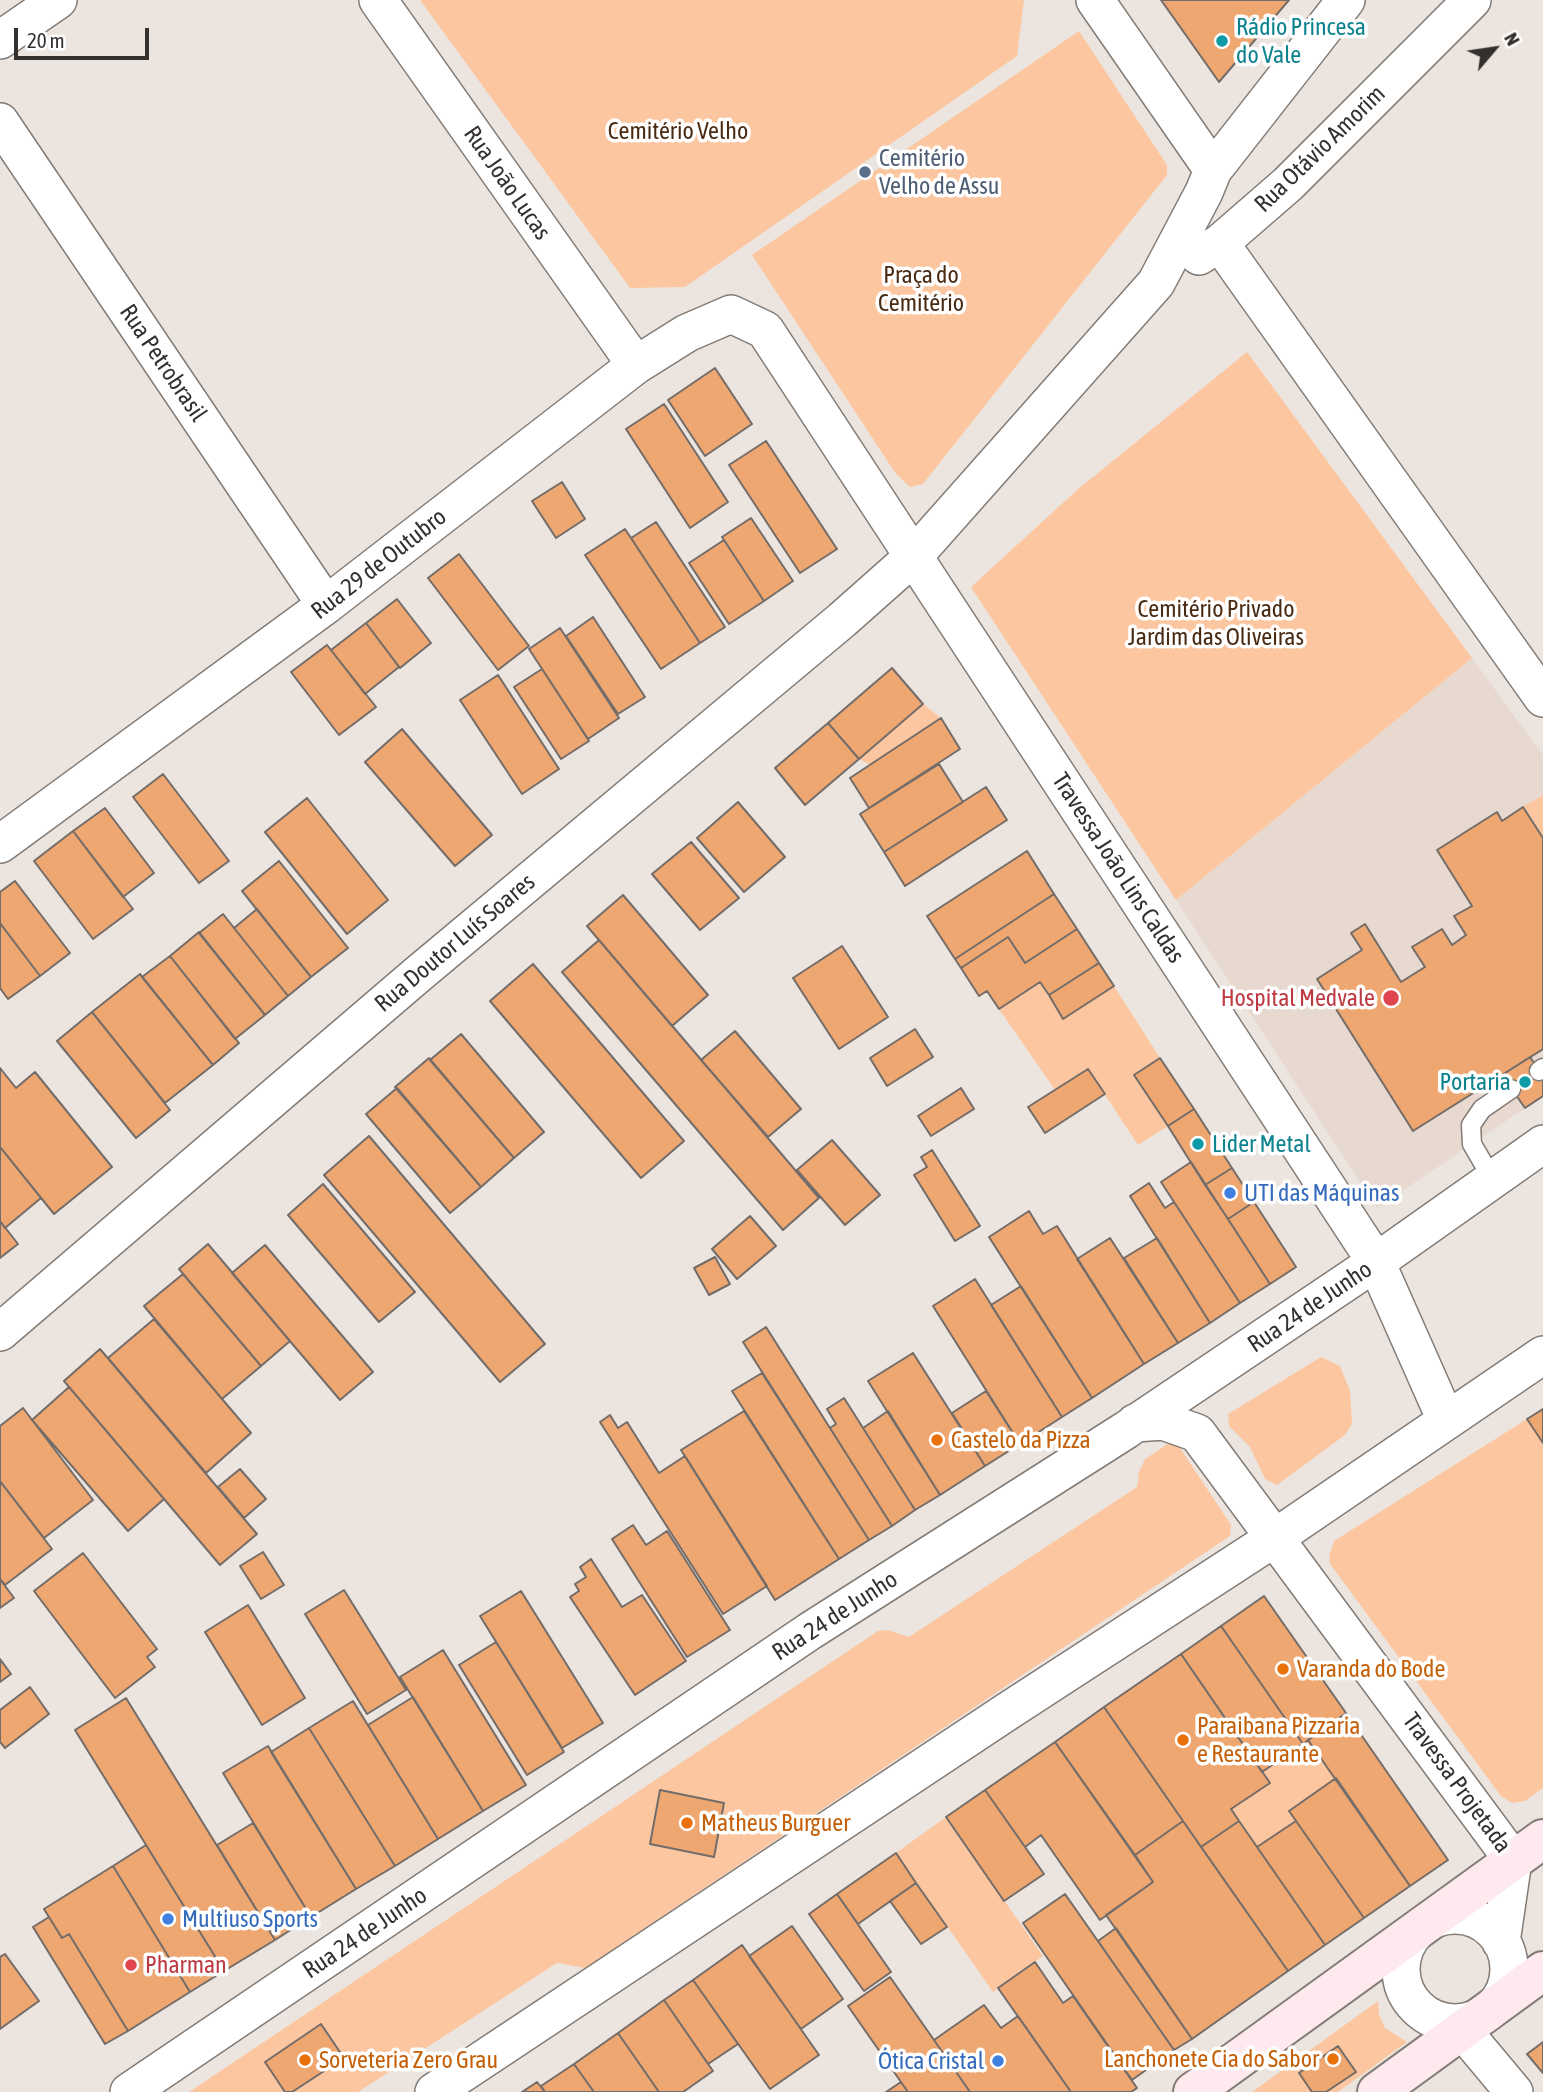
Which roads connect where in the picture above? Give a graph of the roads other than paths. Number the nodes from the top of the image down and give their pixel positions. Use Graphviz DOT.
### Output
graph roads {
  1 [pos="58,0"];
  2 [pos="378,0"];
  3 [pos="1095,0"];
  4 [pos="1346,0"];
  5 [pos="1472,0"];
  6 [pos="0,40"];
  7 [pos="0,121"];
  8 [pos="1213,170"];
  9 [pos="1220,243"];
  10 [pos="1156,283"];
  11 [pos="765,330"];
  12 [pos="636,365"];
  13 [pos="914,557"];
  14 [pos="326,605"];
  15 [pos="1543,698"];
  16 [pos="0,844"];
  17 [pos="1511,1089"];
  18 [pos="1543,1144"];
  19 [pos="1493,1180"];
  20 [pos="1377,1262"];
  21 [pos="0,1332"];
  22 [pos="1543,1355"];
  23 [pos="1446,1420"];
  24 [pos="1135,1423"];
  25 [pos="1276,1538"];
  26 [pos="1528,1849"];
  27 [pos="1423,1925"];
  28 [pos="1501,1942"];
  29 [pos="1543,1971"];
  30 [pos="1475,2022"];
  31 [pos="129,2092"];
  32 [pos="434,2092"];
  33 [pos="1194,2092"];
  34 [pos="1377,2092"];
  35 [pos="1514,2092"];
  1 -- 6 [label="street"];
  2 -- 12 [label="street, Rua João Lucas"];
  3 -- 8 [label="street"];
  4 -- 8 [label="street, Rua Otávio Amorim"];
  5 -- 9 [label="street, Rua Otávio Amorim"];
  7 -- 14 [label="street, Rua Petrobrasil"];
  8 -- 10 [label="street, Rua Otávio Amorim"];
  9 -- 10 [label="street, Rua Otávio Amorim"];
  9 -- 15 [label="street"];
  10 -- 13 [label="street, Rua Otávio Amorim"];
  11 -- 12 [label="street, Rua 29 de Outubro"];
  11 -- 13 [label="street, Travessa João Lins Caldas"];
  12 -- 14 [label="street, Rua 29 de Outubro"];
  13 -- 20 [label="street, Travessa João Lins Caldas"];
  13 -- 21 [label="street, Rua Doutor Luís Soares"];
  14 -- 16 [label="street, Rua 29 de Outubro"];
  17 -- 19 [label="lane"];
  18 -- 19 [label="street, Rua 24 de Junho"];
  19 -- 20 [label="street, Rua 24 de Junho"];
  20 -- 23 [label="street, Travessa João Lins Caldas"];
  20 -- 24 [label="street, Rua 24 de Junho"];
  22 -- 23 [label="street"];
  23 -- 25 [label="street"];
  24 -- 25 [label="street, Travessa Projetada"];
  24 -- 31 [label="street, Rua 24 de Junho"];
  25 -- 26 [label="street, Travessa Projetada"];
  25 -- 32 [label="street"];
  26 -- 27 [label="street"];
  26 -- 28 [label="street, Travessa Projetada"];
  27 -- 28 [label="street"];
  27 -- 30 [label="street"];
  27 -- 33 [label="street"];
  28 -- 30 [label="street"];
  29 -- 30 [label="street"];
  30 -- 34 [label="street"];
  30 -- 35 [label="street"];
}
